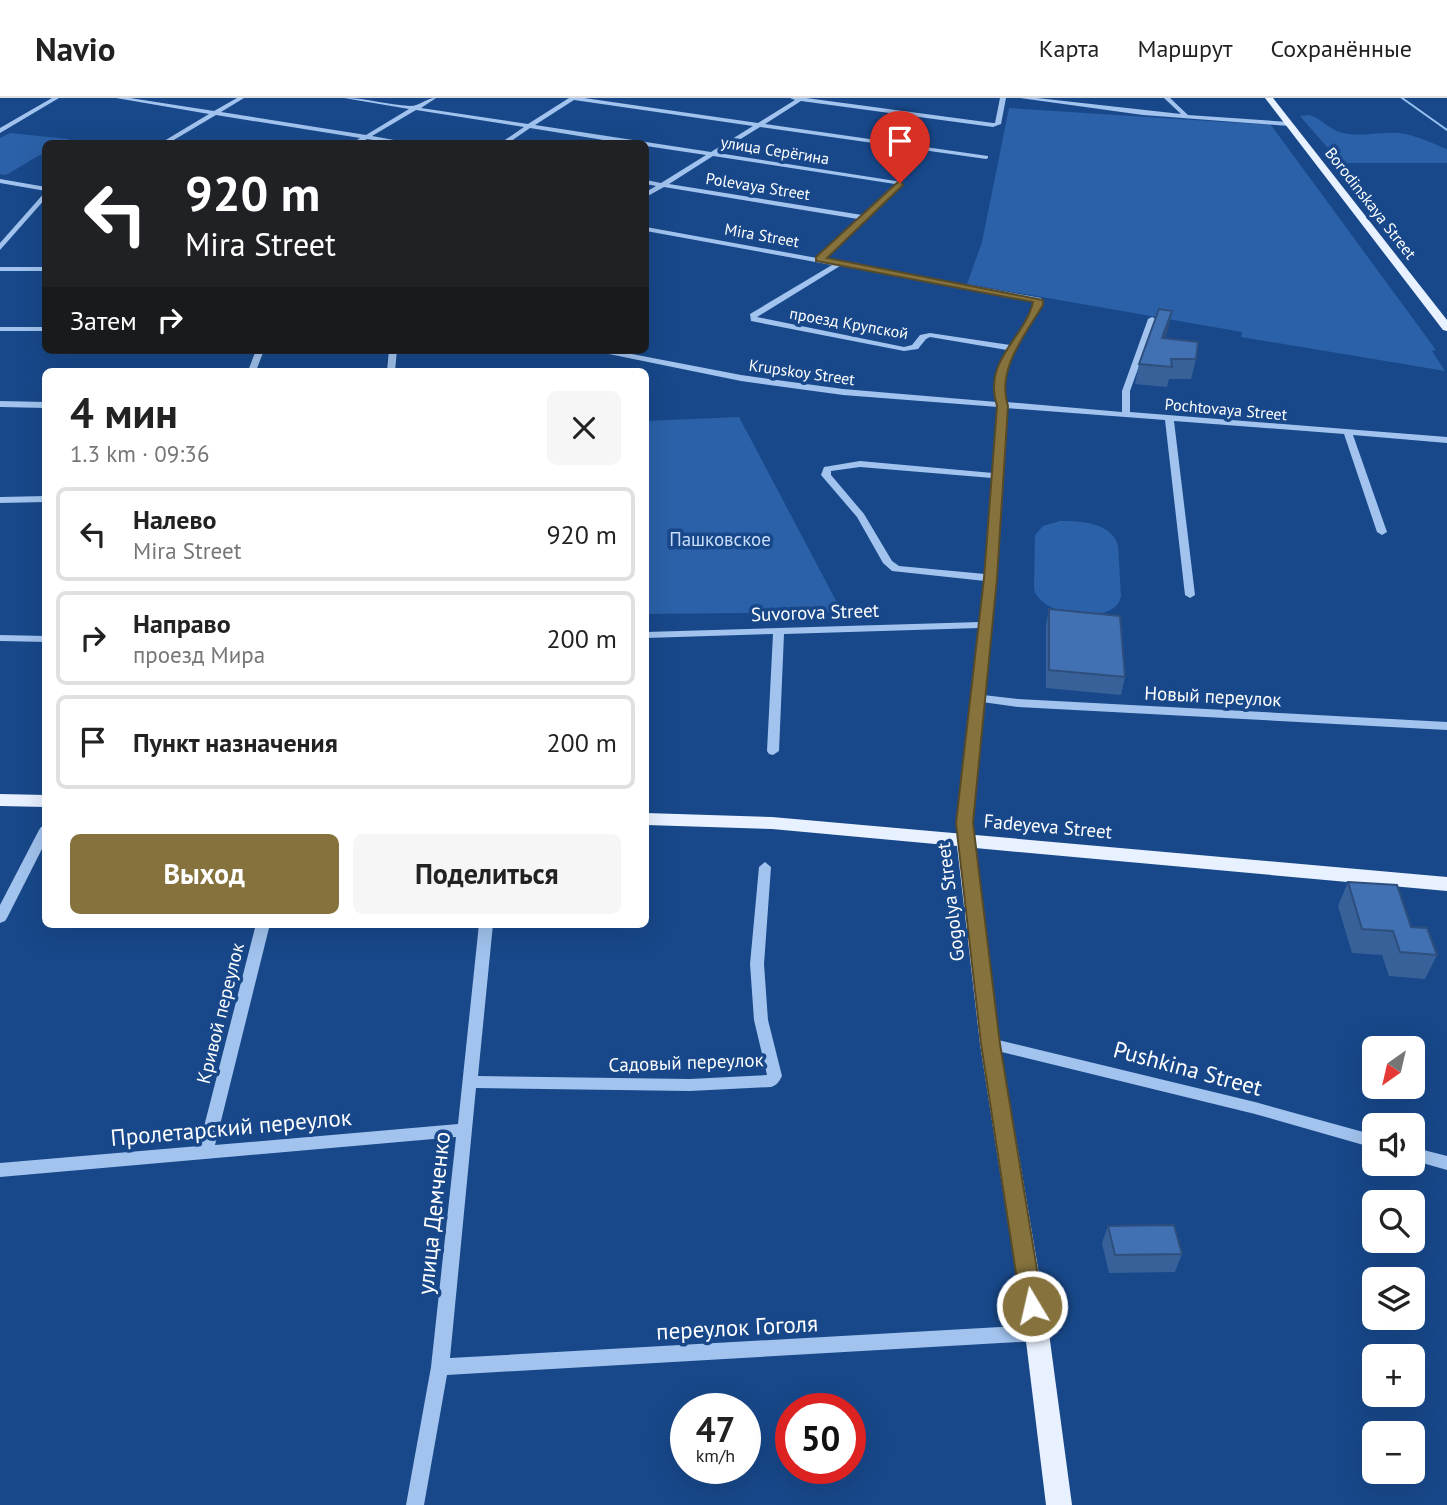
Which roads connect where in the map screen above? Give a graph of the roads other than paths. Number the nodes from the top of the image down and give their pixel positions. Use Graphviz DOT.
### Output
graph roads {
  1 [pos="56,98"];
  2 [pos="119,98"];
  3 [pos="241,98"];
  4 [pos="347,98"];
  5 [pos="433,98"];
  6 [pos="573,98"];
  7 [pos="793,98"];
  8 [pos="1003,98"];
  9 [pos="1023,98"];
  10 [pos="1095,98"];
  11 [pos="1167,98"];
  12 [pos="1269,98"];
  13 [pos="1277,98"];
  14 [pos="802,99"];
  15 [pos="414,108"];
  16 [pos="1102,108"];
  17 [pos="215,113"];
  18 [pos="1185,115"];
  19 [pos="998,124"];
  20 [pos="1289,124"];
  21 [pos="760,125"];
  22 [pos="529,126"];
  23 [pos="0,131"];
  24 [pos="366,136"];
  25 [pos="169,140"];
  26 [pos="360,140"];
  27 [pos="389,140"];
  28 [pos="508,140"];
  29 [pos="618,140"];
  30 [pos="649,145"];
  31 [pos="714,155"];
  32 [pos="985,158"];
  33 [pos="2,183"];
  34 [pos="649,183"];
  35 [pos="662,185"];
  36 [pos="42,190"];
  37 [pos="649,193"];
  38 [pos="42,196"];
  39 [pos="865,218"];
  40 [pos="649,230"];
  41 [pos="0,248"];
  42 [pos="820,259"];
  43 [pos="840,263"];
  44 [pos="42,268"];
  45 [pos="0,269"];
  46 [pos="1038,300"];
  47 [pos="1447,315"];
  48 [pos="1152,319"];
  49 [pos="1447,328"];
  50 [pos="0,329"];
  51 [pos="42,329"];
  52 [pos="1012,348"];
  53 [pos="619,354"];
  54 [pos="0,404"];
  55 [pos="42,405"];
  56 [pos="1002,406"];
  57 [pos="1126,415"];
  58 [pos="1169,419"];
  59 [pos="1348,433"];
  60 [pos="1446,440"];
  61 [pos="996,476"];
  62 [pos="42,499"];
  63 [pos="0,500"];
  64 [pos="1382,532"];
  65 [pos="990,578"];
  66 [pos="1191,595"];
  67 [pos="986,625"];
  68 [pos="779,630"];
  69 [pos="649,635"];
  70 [pos="0,638"];
  71 [pos="42,639"];
  72 [pos="977,698"];
  73 [pos="1447,726"];
  74 [pos="774,751"];
  75 [pos="0,800"];
  76 [pos="42,801"];
  77 [pos="649,819"];
  78 [pos="42,836"];
  79 [pos="965,841"];
  80 [pos="765,867"];
  81 [pos="1447,884"];
  82 [pos="0,918"];
  83 [pos="262,928"];
  84 [pos="486,928"];
  85 [pos="990,1044"];
  86 [pos="471,1082"];
  87 [pos="465,1130"];
  88 [pos="1362,1139"];
  89 [pos="205,1153"];
  90 [pos="1425,1157"];
  91 [pos="1447,1163"];
  92 [pos="0,1170"];
  93 [pos="1037,1333"];
  94 [pos="440,1367"];
  95 [pos="415,1505"];
  96 [pos="1059,1505"];
  1 -- 23 [label="street"];
  2 -- 17 [label="street"];
  3 -- 17 [label="street"];
  4 -- 15 [label="street, улица Серёгина"];
  5 -- 15 [label="street"];
  6 -- 21 [label="street"];
  6 -- 22 [label="street"];
  7 -- 14 [label="street"];
  8 -- 19 [label="street"];
  9 -- 16 [label="street"];
  10 -- 16 [label="street"];
  11 -- 18 [label="street"];
  12 -- 20 [label="main road, Borodinskaya Street"];
  13 -- 47 [label="main road, Borodinskaya Street"];
  14 -- 19 [label="street"];
  14 -- 21 [label="street"];
  15 -- 22 [label="street, улица Серёгина"];
  15 -- 24 [label="street"];
  16 -- 18 [label="street"];
  17 -- 24 [label="street"];
  17 -- 25 [label="street"];
  18 -- 20 [label="street"];
  20 -- 49 [label="main road, Borodinskaya Street"];
  21 -- 31 [label="street"];
  21 -- 32 [label="street"];
  22 -- 28 [label="street"];
  22 -- 29 [label="street, улица Серёгина"];
  24 -- 26 [label="street"];
  24 -- 27 [label="street"];
  30 -- 31 [label="street, улица Серёгина"];
  31 -- 35 [label="street"];
  31 -- 39 [label="street, улица Серёгина"];
  33 -- 36 [label="street"];
  34 -- 35 [label="street, Polevaya Street"];
  35 -- 37 [label="street"];
  35 -- 39 [label="street, Polevaya Street"];
  38 -- 41 [label="street"];
  39 -- 42 [label="street"];
  40 -- 42 [label="street, Mira Street"];
  42 -- 43 [label="street, Mira Street"];
  43 -- 46 [label="street, Mira Street"];
  43 -- 52 [label="street, проезд Крупской"];
  44 -- 45 [label="street"];
  46 -- 52 [label="street, Gogolya Street"];
  48 -- 57 [label="street"];
  50 -- 51 [label="street"];
  52 -- 56 [label="street, Gogolya Street"];
  53 -- 56 [label="street, Krupskoy Street"];
  54 -- 55 [label="street"];
  56 -- 57 [label="street, Pochtovaya Street"];
  56 -- 61 [label="street, Gogolya Street"];
  57 -- 58 [label="street, Pochtovaya Street"];
  58 -- 59 [label="street, Pochtovaya Street"];
  58 -- 66 [label="street"];
  59 -- 60 [label="street, Pochtovaya Street"];
  59 -- 64 [label="street"];
  61 -- 65 [label="street, Gogolya Street"];
  61 -- 65 [label="street"];
  62 -- 63 [label="street"];
  65 -- 67 [label="street, Gogolya Street"];
  67 -- 68 [label="street, Suvorova Street"];
  67 -- 72 [label="street, Gogolya Street"];
  68 -- 69 [label="street, Suvorova Street"];
  68 -- 74 [label="street"];
  70 -- 71 [label="street"];
  72 -- 73 [label="street, Новый переулок"];
  72 -- 79 [label="street, Gogolya Street"];
  75 -- 76 [label="main road"];
  77 -- 79 [label="main road, Fadeyeva Street"];
  78 -- 82 [label="street"];
  79 -- 81 [label="main road, Fadeyeva Street"];
  79 -- 85 [label="main road, Gogolya Street"];
  80 -- 86 [label="street, Садовый переулок"];
  83 -- 89 [label="street, Кривой переулок"];
  84 -- 86 [label="street, улица Демченко"];
  85 -- 88 [label="street, Pushkina Street"];
  85 -- 93 [label="main road, Gogolya Street"];
  86 -- 87 [label="street, улица Демченко"];
  87 -- 89 [label="street, Пролетарский переулок"];
  87 -- 94 [label="street, улица Демченко"];
  89 -- 92 [label="street, Пролетарский переулок"];
  90 -- 91 [label="street"];
  93 -- 94 [label="street, переулок Гоголя"];
  93 -- 96 [label="main road, Gogolya Street"];
  94 -- 95 [label="street, улица Демченко"];
}
